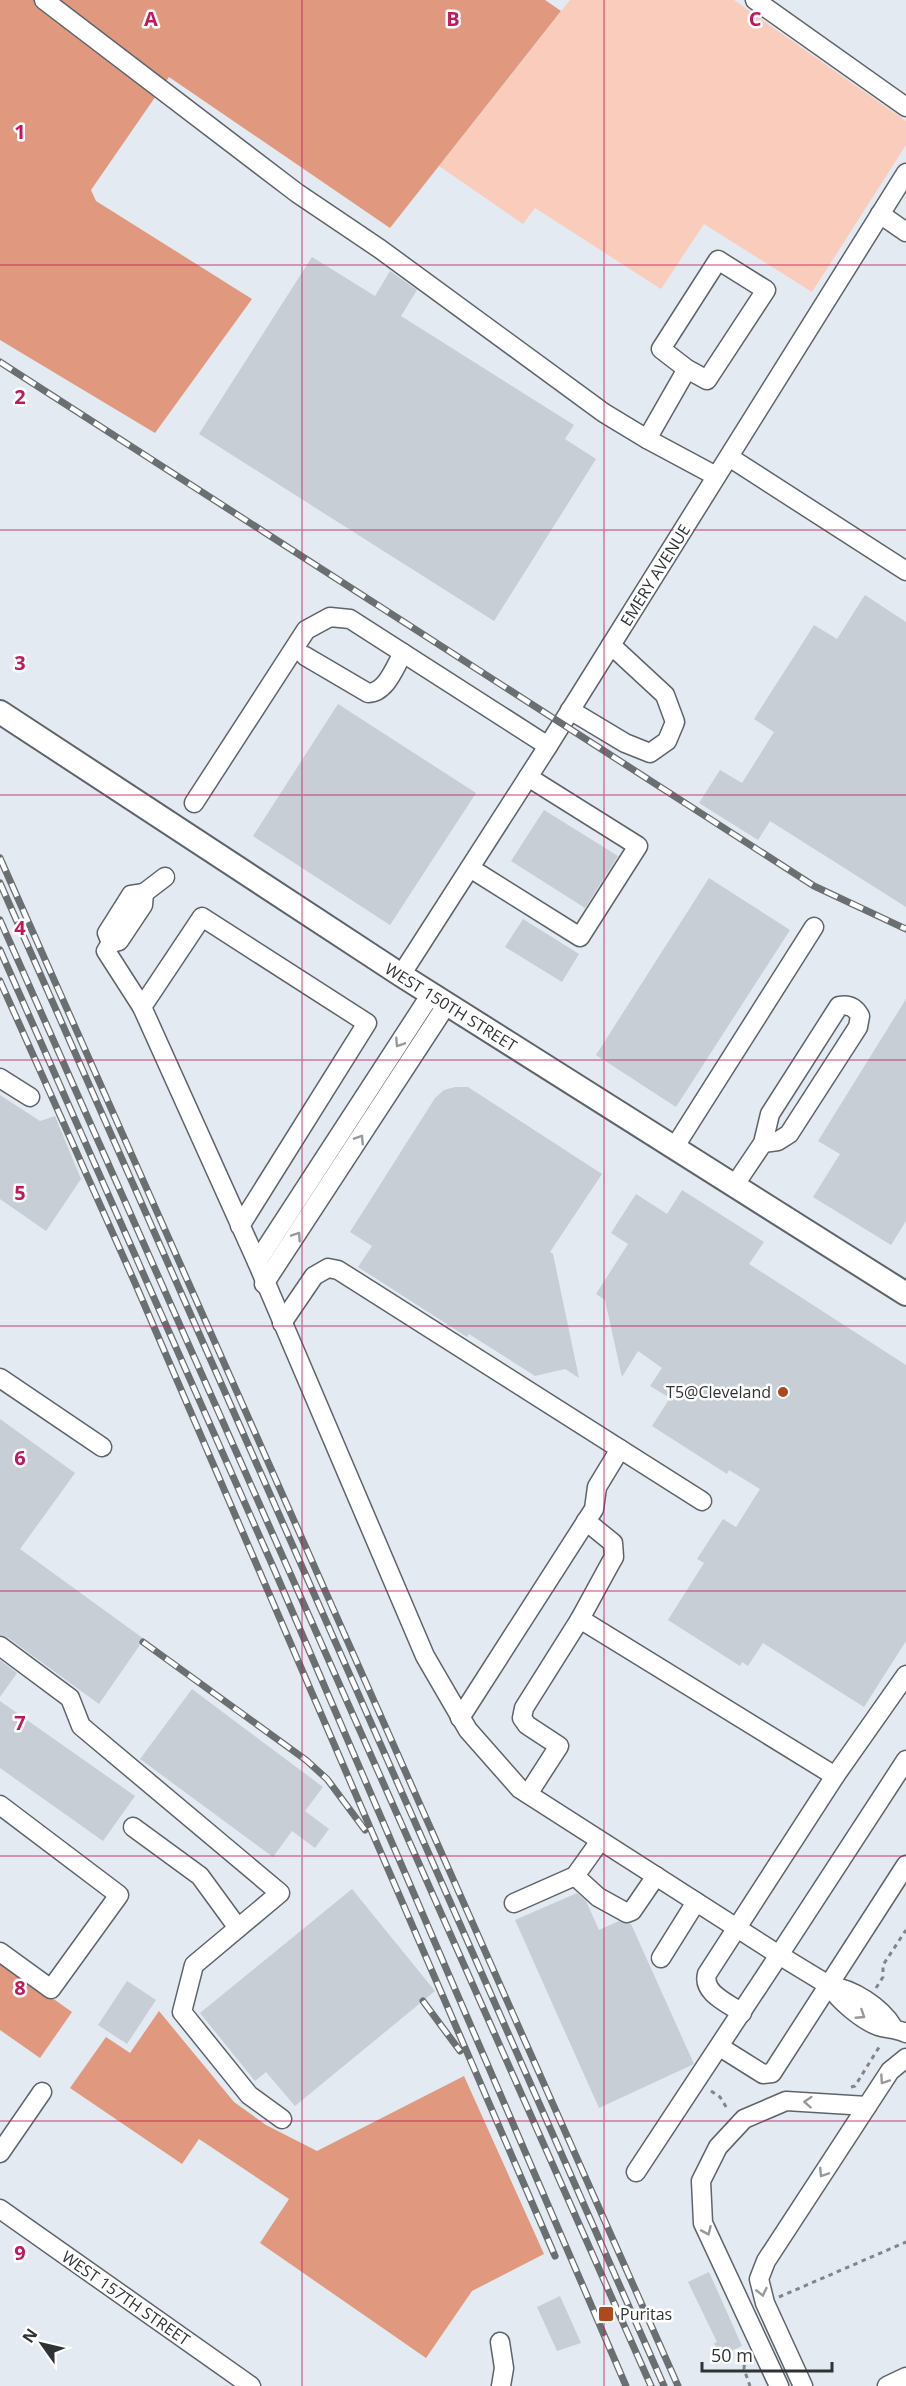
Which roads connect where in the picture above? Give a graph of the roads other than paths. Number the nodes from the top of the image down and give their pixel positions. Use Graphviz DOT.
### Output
graph roads {
  1 [pos="44,0"];
  2 [pos="755,0"];
  3 [pos="906,107"];
  4 [pos="905,175"];
  5 [pos="880,214"];
  6 [pos="906,232"];
  7 [pos="687,369"];
  8 [pos="647,439"];
  9 [pos="729,456"];
  10 [pos="716,476"];
  11 [pos="906,571"];
  12 [pos="611,645"];
  13 [pos="404,653"];
  14 [pos="304,656"];
  15 [pos="570,710"];
  16 [pos="0,712"];
  17 [pos="548,746"];
  18 [pos="528,777"];
  19 [pos="194,803"];
  20 [pos="470,868"];
  21 [pos="165,878"];
  22 [pos="814,927"];
  23 [pos="401,975"];
  24 [pos="439,999"];
  25 [pos="142,1007"];
  26 [pos="0,1078"];
  27 [pos="30,1097"];
  28 [pos="763,1143"];
  29 [pos="674,1148"];
  30 [pos="313,1178"];
  31 [pos="735,1186"];
  32 [pos="328,1188"];
  33 [pos="240,1226"];
  34 [pos="257,1262"];
  35 [pos="264,1284"];
  36 [pos="906,1294"];
  37 [pos="282,1323"];
  38 [pos="0,1378"];
  39 [pos="102,1447"];
  40 [pos="620,1449"];
  41 [pos="702,1501"];
  42 [pos="586,1521"];
  43 [pos="580,1619"];
  44 [pos="0,1647"];
  45 [pos="906,1675"];
  46 [pos="460,1718"];
  47 [pos="906,1760"];
  48 [pos="835,1776"];
  49 [pos="528,1794"];
  50 [pos="0,1805"];
  51 [pos="133,1827"];
  52 [pos="600,1841"];
  53 [pos="906,1865"];
  54 [pos="575,1876"];
  55 [pos="656,1876"];
  56 [pos="696,1902"];
  57 [pos="514,1903"];
  58 [pos="736,1927"];
  59 [pos="238,1928"];
  60 [pos="0,1952"];
  61 [pos="779,1955"];
  62 [pos="661,1958"];
  63 [pos="830,1986"];
  64 [pos="742,2013"];
  65 [pos="895,2032"];
  66 [pos="720,2047"];
  67 [pos="906,2058"];
  68 [pos="42,2092"];
  69 [pos="867,2106"];
  70 [pos="282,2119"];
  71 [pos="0,2153"];
  72 [pos="636,2172"];
  73 [pos="0,2209"];
  74 [pos="500,2342"];
  75 [pos="906,2377"];
  76 [pos="251,2386"];
  77 [pos="501,2386"];
  78 [pos="779,2386"];
  79 [pos="803,2386"];
  80 [pos="886,2386"];
  1 -- 8 [label="street"];
  2 -- 3 [label="street"];
  4 -- 5 [label="street, EMERY AVENUE"];
  5 -- 6 [label="street"];
  5 -- 9 [label="street, EMERY AVENUE"];
  7 -- 7 [label="street"];
  7 -- 8 [label="street"];
  8 -- 10 [label="street"];
  9 -- 10 [label="street, EMERY AVENUE"];
  9 -- 11 [label="street"];
  10 -- 12 [label="street, EMERY AVENUE"];
  12 -- 15 [label="street, EMERY AVENUE"];
  12 -- 15 [label="street"];
  13 -- 14 [label="street"];
  13 -- 17 [label="street"];
  13 -- 19 [label="street"];
  15 -- 17 [label="street, EMERY AVENUE"];
  16 -- 23 [label="main road, WEST 150TH STREET"];
  17 -- 18 [label="street, EMERY AVENUE"];
  18 -- 20 [label="street, EMERY AVENUE"];
  18 -- 20 [label="street"];
  20 -- 23 [label="street, EMERY AVENUE"];
  21 -- 25 [label="street"];
  22 -- 29 [label="street"];
  23 -- 24 [label="main road, WEST 150TH STREET"];
  24 -- 29 [label="main road, WEST 150TH STREET"];
  24 -- 30 [label="street, one-way"];
  32 -- 24 [label="street, one-way"];
  25 -- 33 [label="street"];
  25 -- 33 [label="street"];
  26 -- 27 [label="street"];
  28 -- 28 [label="street"];
  28 -- 31 [label="street"];
  29 -- 31 [label="main road, WEST 150TH STREET"];
  30 -- 32 [label="street"];
  30 -- 34 [label="street"];
  31 -- 36 [label="main road, WEST 150TH STREET"];
  35 -- 32 [label="street, one-way"];
  33 -- 34 [label="street"];
  34 -- 35 [label="street"];
  35 -- 37 [label="street"];
  37 -- 40 [label="street"];
  37 -- 46 [label="street"];
  38 -- 39 [label="street"];
  40 -- 41 [label="street"];
  40 -- 42 [label="street"];
  42 -- 43 [label="street"];
  42 -- 46 [label="street"];
  43 -- 48 [label="street"];
  43 -- 49 [label="street"];
  44 -- 59 [label="street"];
  45 -- 48 [label="street"];
  46 -- 49 [label="street"];
  47 -- 61 [label="street"];
  48 -- 58 [label="street"];
  49 -- 52 [label="street"];
  50 -- 60 [label="street"];
  51 -- 59 [label="street"];
  52 -- 54 [label="street"];
  52 -- 55 [label="street"];
  53 -- 63 [label="street"];
  54 -- 55 [label="street"];
  54 -- 57 [label="street"];
  55 -- 56 [label="street"];
  56 -- 58 [label="street"];
  56 -- 62 [label="street"];
  58 -- 61 [label="street"];
  58 -- 64 [label="street"];
  59 -- 70 [label="street"];
  61 -- 63 [label="street"];
  61 -- 64 [label="street"];
  63 -- 65 [label="street"];
  63 -- 66 [label="street"];
  64 -- 66 [label="street"];
  66 -- 72 [label="street"];
  67 -- 69 [label="street, one-way"];
  68 -- 71 [label="street"];
  69 -- 78 [label="street, one-way"];
  69 -- 79 [label="street, one-way"];
  73 -- 76 [label="street, WEST 157TH STREET"];
  74 -- 77 [label="street"];
  75 -- 80 [label="street"];
}
